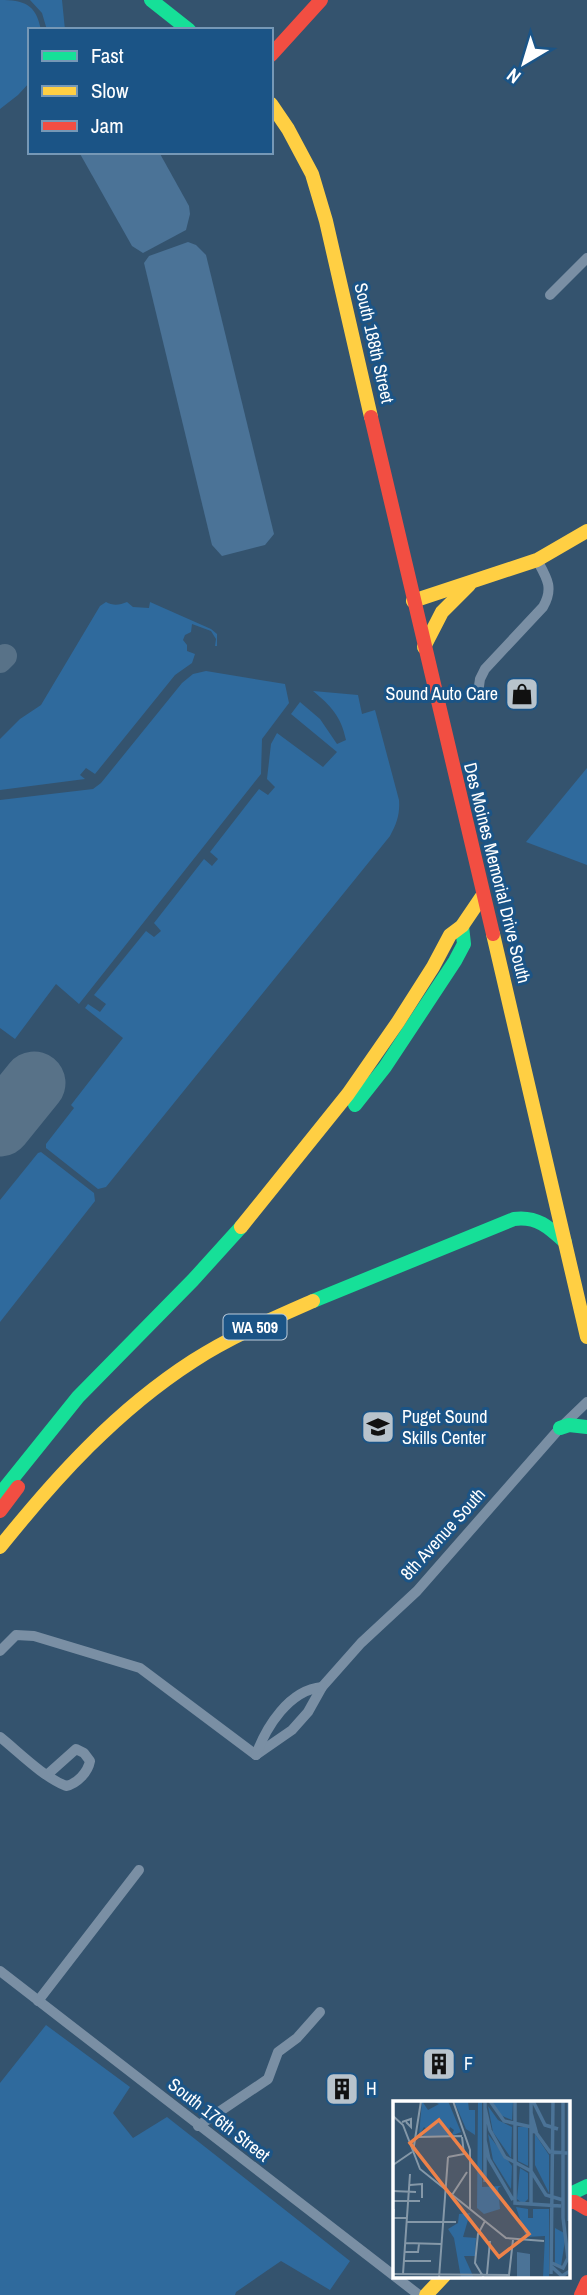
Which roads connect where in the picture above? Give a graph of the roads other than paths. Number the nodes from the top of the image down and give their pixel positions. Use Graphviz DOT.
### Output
graph roads {
  1 [pos="150,0"];
  2 [pos="321,0"];
  3 [pos="185,28"];
  4 [pos="273,53"];
  5 [pos="273,107"];
  6 [pos="587,258"];
  7 [pos="550,295"];
  8 [pos="587,531"];
  9 [pos="537,560"];
  10 [pos="472,581"];
  11 [pos="413,601"];
  12 [pos="424,647"];
  13 [pos="478,693"];
  14 [pos="483,895"];
  15 [pos="462,926"];
  16 [pos="565,1242"];
  17 [pos="585,1323"];
  18 [pos="587,1337"];
  19 [pos="587,1402"];
  20 [pos="587,1427"];
  21 [pos="560,1428"];
  22 [pos="0,1494"];
  23 [pos="0,1511"];
  24 [pos="0,1547"];
  25 [pos="0,1651"];
  26 [pos="322,1687"];
  27 [pos="0,1737"];
  28 [pos="256,1755"];
  29 [pos="48,1774"];
  30 [pos="139,1870"];
  31 [pos="0,1971"];
  32 [pos="38,2001"];
  33 [pos="320,2012"];
  34 [pos="198,2126"];
  35 [pos="587,2186"];
  36 [pos="570,2194"];
  37 [pos="570,2203"];
  38 [pos="587,2210"];
  39 [pos="393,2275"];
  40 [pos="397,2278"];
  41 [pos="441,2278"];
  42 [pos="587,2282"];
  43 [pos="419,2295"];
  44 [pos="426,2295"];
  45 [pos="581,2295"];
  1 -- 3 [label="main road"];
  2 -- 4 [label="main road"];
  5 -- 11 [label="main road, South 188th Street"];
  6 -- 7 [label="street"];
  8 -- 9 [label="main road"];
  9 -- 10 [label="main road"];
  9 -- 13 [label="street"];
  10 -- 11 [label="main road"];
  10 -- 12 [label="main road"];
  11 -- 12 [label="main road, Des Moines Memorial Drive South"];
  12 -- 14 [label="main road, Des Moines Memorial Drive South"];
  14 -- 15 [label="main road"];
  14 -- 16 [label="main road, Des Moines Memorial Drive South"];
  15 -- 22 [label="main road"];
  15 -- 23 [label="main road"];
  16 -- 17 [label="main road, Des Moines Memorial Drive South"];
  16 -- 24 [label="main road, WA 509"];
  17 -- 18 [label="main road, Des Moines Memorial Drive South"];
  19 -- 21 [label="street, 8th Avenue South"];
  20 -- 21 [label="main road"];
  21 -- 26 [label="street, 8th Avenue South"];
  25 -- 28 [label="street"];
  26 -- 28 [label="street, 8th Avenue South"];
  26 -- 28 [label="street, 8th Avenue South"];
  27 -- 29 [label="street"];
  30 -- 32 [label="street"];
  31 -- 32 [label="street, South 176th Street"];
  32 -- 34 [label="street, South 176th Street"];
  33 -- 34 [label="street"];
  34 -- 39 [label="street, South 176th Street"];
  35 -- 36 [label="main road"];
  37 -- 38 [label="main road"];
  40 -- 43 [label="street, South 176th Street"];
  41 -- 44 [label="main road"];
  42 -- 45 [label="main road"];
}
